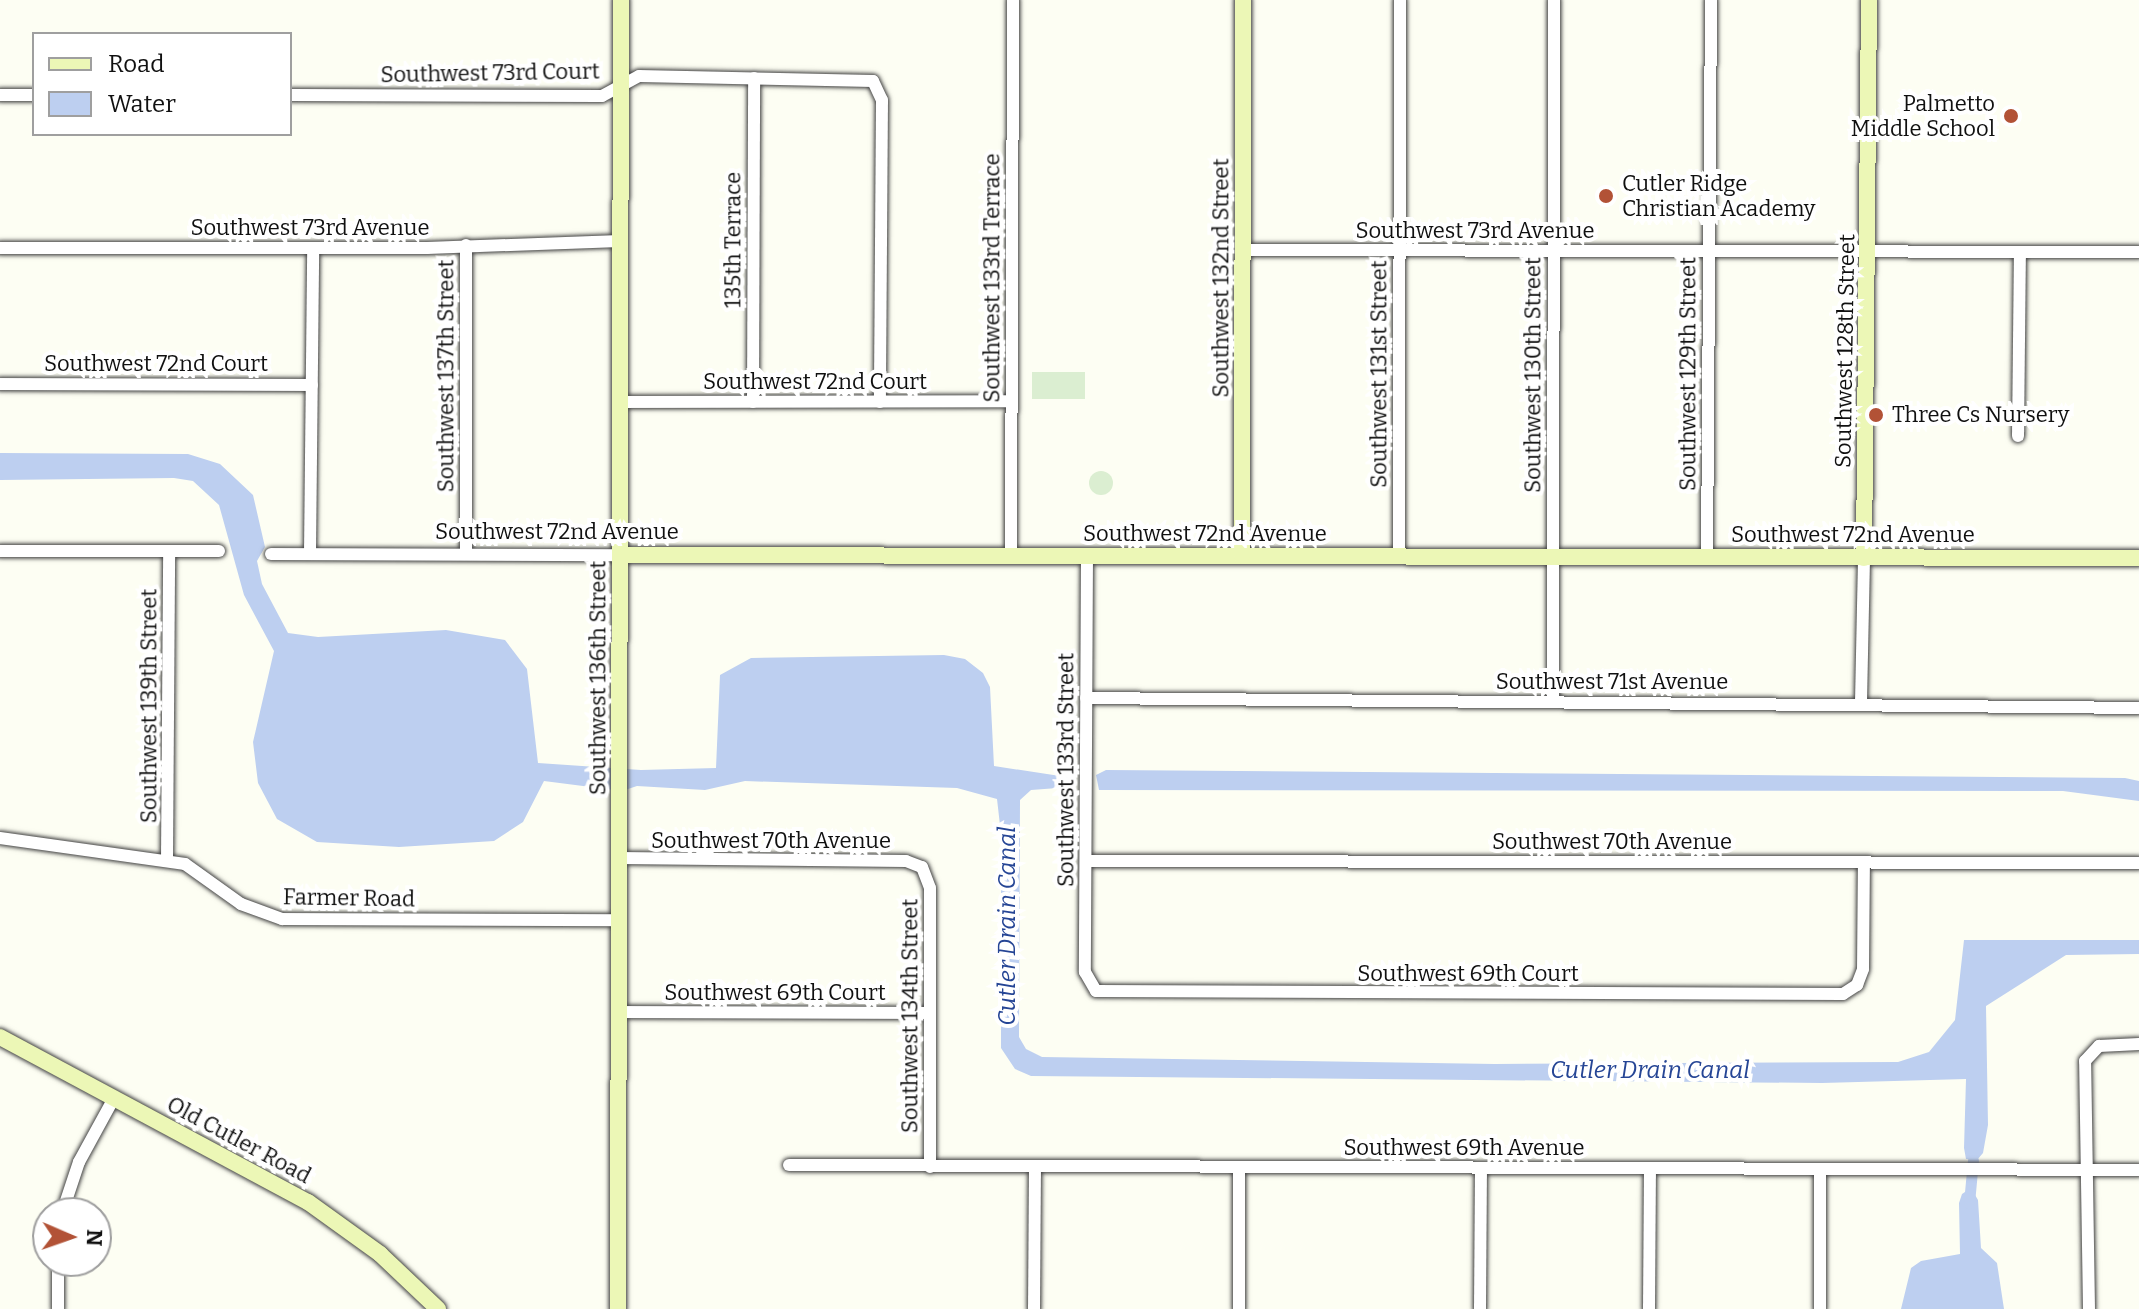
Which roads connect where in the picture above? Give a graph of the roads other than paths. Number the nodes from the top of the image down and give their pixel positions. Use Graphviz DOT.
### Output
graph roads {
  1 [pos="621,0"];
  2 [pos="1013,0"];
  3 [pos="1243,0"];
  4 [pos="1400,0"];
  5 [pos="1554,0"];
  6 [pos="1711,0"];
  7 [pos="1869,0"];
  8 [pos="754,78"];
  9 [pos="621,85"];
  10 [pos="0,95"];
  11 [pos="32,95"];
  12 [pos="292,95"];
  13 [pos="620,241"];
  14 [pos="466,245"];
  15 [pos="0,248"];
  16 [pos="313,248"];
  17 [pos="1243,250"];
  18 [pos="1399,250"];
  19 [pos="1553,251"];
  20 [pos="1708,252"];
  21 [pos="1866,252"];
  22 [pos="2020,252"];
  23 [pos="2139,252"];
  24 [pos="0,384"];
  25 [pos="312,385"];
  26 [pos="1011,401"];
  27 [pos="620,402"];
  28 [pos="753,402"];
  29 [pos="880,402"];
  30 [pos="2018,436"];
  31 [pos="0,551"];
  32 [pos="169,551"];
  33 [pos="219,551"];
  34 [pos="310,553"];
  35 [pos="271,554"];
  36 [pos="466,554"];
  37 [pos="620,555"];
  38 [pos="1011,555"];
  39 [pos="1087,556"];
  40 [pos="1242,556"];
  41 [pos="1399,557"];
  42 [pos="1553,557"];
  43 [pos="1707,557"];
  44 [pos="1864,558"];
  45 [pos="2139,558"];
  46 [pos="1086,698"];
  47 [pos="1553,702"];
  48 [pos="1861,702"];
  49 [pos="2139,708"];
  50 [pos="0,838"];
  51 [pos="619,858"];
  52 [pos="167,860"];
  53 [pos="1086,861"];
  54 [pos="1864,863"];
  55 [pos="2139,863"];
  56 [pos="922,867"];
  57 [pos="619,920"];
  58 [pos="1087,984"];
  59 [pos="619,1012"];
  60 [pos="930,1013"];
  61 [pos="0,1037"];
  62 [pos="2139,1044"];
  63 [pos="114,1098"];
  64 [pos="789,1165"];
  65 [pos="930,1167"];
  66 [pos="1035,1167"];
  67 [pos="1239,1168"];
  68 [pos="1481,1168"];
  69 [pos="1650,1168"];
  70 [pos="1820,1169"];
  71 [pos="2084,1170"];
  72 [pos="2139,1170"];
  73 [pos="67,1197"];
  74 [pos="58,1277"];
  75 [pos="58,1309"];
  76 [pos="438,1309"];
  77 [pos="618,1309"];
  78 [pos="1034,1309"];
  79 [pos="1239,1309"];
  80 [pos="1480,1309"];
  81 [pos="1649,1309"];
  82 [pos="1820,1309"];
  83 [pos="2089,1309"];
  1 -- 9 [label="street, Southwest 136th Street"];
  2 -- 26 [label="street, Southwest 133rd Terrace"];
  3 -- 17 [label="street, Southwest 132nd Street"];
  4 -- 18 [label="street, Southwest 131st Street"];
  5 -- 19 [label="street, Southwest 130th Street"];
  6 -- 20 [label="street, Southwest 129th Street"];
  7 -- 21 [label="street, Southwest 128th Street"];
  8 -- 9 [label="street, Southwest 73rd Court"];
  8 -- 28 [label="street, 135th Terrace"];
  8 -- 29 [label="street, Southwest 73rd Court"];
  9 -- 12 [label="street, Southwest 73rd Court"];
  9 -- 13 [label="street, Southwest 136th Street"];
  10 -- 11 [label="street"];
  13 -- 14 [label="street, Southwest 73rd Avenue"];
  13 -- 27 [label="street, Southwest 136th Street"];
  14 -- 16 [label="street, Southwest 73rd Avenue"];
  14 -- 36 [label="street, Southwest 137th Street"];
  15 -- 16 [label="street, Southwest 73rd Avenue"];
  16 -- 25 [label="street"];
  17 -- 18 [label="street, Southwest 73rd Avenue"];
  17 -- 40 [label="street, Southwest 132nd Street"];
  18 -- 19 [label="street, Southwest 73rd Avenue"];
  18 -- 41 [label="street, Southwest 131st Street"];
  19 -- 20 [label="street, Southwest 73rd Avenue"];
  19 -- 42 [label="street, Southwest 130th Street"];
  20 -- 21 [label="street, Southwest 73rd Avenue"];
  20 -- 43 [label="street, Southwest 129th Street"];
  21 -- 22 [label="street, Southwest 73rd Avenue"];
  21 -- 44 [label="street, Southwest 128th Street"];
  22 -- 23 [label="street, Southwest 73rd Avenue"];
  22 -- 30 [label="street"];
  24 -- 25 [label="street, Southwest 72nd Court"];
  25 -- 34 [label="street"];
  26 -- 29 [label="street, Southwest 72nd Court"];
  26 -- 38 [label="street, Southwest 133rd Terrace"];
  27 -- 28 [label="street, Southwest 72nd Court"];
  27 -- 37 [label="street, Southwest 136th Street"];
  28 -- 29 [label="street, Southwest 72nd Court"];
  31 -- 32 [label="street"];
  32 -- 33 [label="street"];
  32 -- 52 [label="street, Southwest 139th Street"];
  34 -- 35 [label="street, Southwest 72nd Avenue"];
  34 -- 36 [label="street, Southwest 72nd Avenue"];
  36 -- 37 [label="street, Southwest 72nd Avenue"];
  37 -- 38 [label="street, Southwest 72nd Avenue"];
  37 -- 51 [label="street, Southwest 136th Street"];
  38 -- 39 [label="street, Southwest 72nd Avenue"];
  39 -- 40 [label="street, Southwest 72nd Avenue"];
  39 -- 46 [label="street, Southwest 133rd Street"];
  40 -- 41 [label="street, Southwest 72nd Avenue"];
  41 -- 42 [label="street, Southwest 72nd Avenue"];
  42 -- 43 [label="street, Southwest 72nd Avenue"];
  42 -- 47 [label="street, Southwest 130th Street"];
  43 -- 44 [label="street, Southwest 72nd Avenue"];
  44 -- 45 [label="street, Southwest 72nd Avenue"];
  44 -- 48 [label="street, Southwest 128th Street"];
  46 -- 47 [label="street, Southwest 71st Avenue"];
  46 -- 53 [label="street, Southwest 133rd Street"];
  47 -- 48 [label="street, Southwest 71st Avenue"];
  48 -- 49 [label="street, Southwest 71st Avenue"];
  50 -- 52 [label="street, Farmer Road"];
  51 -- 56 [label="street, Southwest 70th Avenue"];
  51 -- 57 [label="street, Southwest 136th Street"];
  52 -- 57 [label="street, Farmer Road"];
  53 -- 54 [label="street, Southwest 70th Avenue"];
  53 -- 58 [label="street, Southwest 133rd Street"];
  54 -- 55 [label="street, Southwest 70th Avenue"];
  54 -- 58 [label="street, Southwest 69th Court"];
  56 -- 60 [label="street, Southwest 134th Street"];
  57 -- 59 [label="street, Southwest 136th Street"];
  59 -- 60 [label="street, Southwest 69th Court"];
  59 -- 77 [label="street, Southwest 136th Street"];
  60 -- 65 [label="street, Southwest 134th Street"];
  61 -- 63 [label="street, Old Cutler Road"];
  62 -- 71 [label="street"];
  63 -- 73 [label="street"];
  63 -- 76 [label="street, Old Cutler Road"];
  64 -- 65 [label="street, Southwest 69th Avenue"];
  65 -- 66 [label="street, Southwest 69th Avenue"];
  66 -- 67 [label="street, Southwest 69th Avenue"];
  66 -- 78 [label="street"];
  67 -- 68 [label="street, Southwest 69th Avenue"];
  67 -- 79 [label="street"];
  68 -- 69 [label="street, Southwest 69th Avenue"];
  68 -- 80 [label="street"];
  69 -- 70 [label="street, Southwest 69th Avenue"];
  69 -- 81 [label="street"];
  70 -- 71 [label="street, Southwest 69th Avenue"];
  70 -- 82 [label="street"];
  71 -- 72 [label="street, Southwest 69th Avenue"];
  71 -- 83 [label="street"];
  74 -- 75 [label="street"];
}
